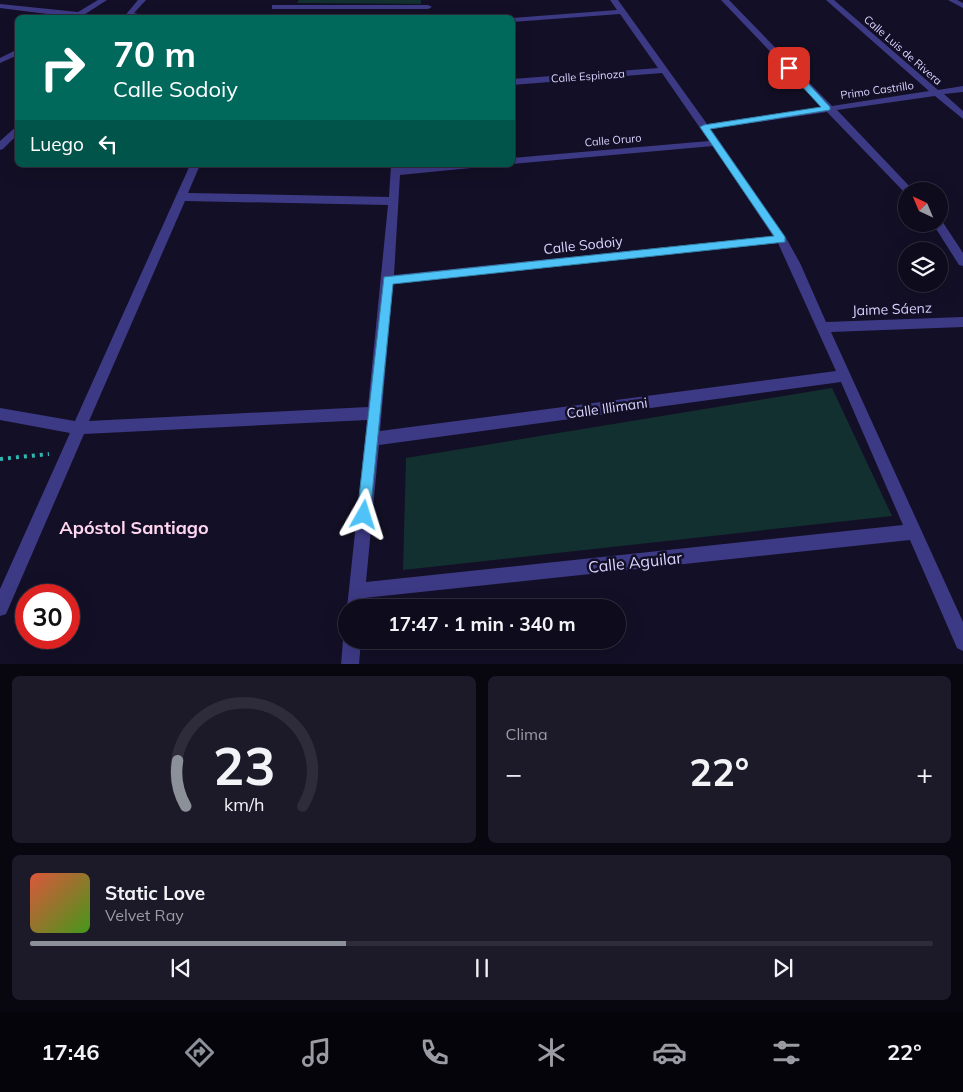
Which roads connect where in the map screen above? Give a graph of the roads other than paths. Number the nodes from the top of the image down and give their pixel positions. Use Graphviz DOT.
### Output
graph roads {
  1 [pos="103,0"];
  2 [pos="142,0"];
  3 [pos="614,0"];
  4 [pos="725,0"];
  5 [pos="830,0"];
  6 [pos="952,0"];
  7 [pos="428,3"];
  8 [pos="0,6"];
  9 [pos="275,6"];
  10 [pos="963,6"];
  11 [pos="623,12"];
  12 [pos="69,15"];
  13 [pos="79,15"];
  14 [pos="128,15"];
  15 [pos="515,20"];
  16 [pos="15,53"];
  17 [pos="0,61"];
  18 [pos="664,70"];
  19 [pos="515,82"];
  20 [pos="963,89"];
  21 [pos="935,93"];
  22 [pos="827,109"];
  23 [pos="963,116"];
  24 [pos="704,127"];
  25 [pos="15,131"];
  26 [pos="716,143"];
  27 [pos="0,147"];
  28 [pos="515,161"];
  29 [pos="194,167"];
  30 [pos="421,167"];
  31 [pos="396,168"];
  32 [pos="900,182"];
  33 [pos="182,196"];
  34 [pos="393,201"];
  35 [pos="943,232"];
  36 [pos="781,239"];
  37 [pos="963,262"];
  38 [pos="388,280"];
  39 [pos="963,322"];
  40 [pos="822,327"];
  41 [pos="844,376"];
  42 [pos="375,413"];
  43 [pos="0,414"];
  44 [pos="78,428"];
  45 [pos="371,439"];
  46 [pos="914,532"];
  47 [pos="355,599"];
  48 [pos="0,608"];
  49 [pos="963,642"];
  50 [pos="351,649"];
  51 [pos="350,664"];
  1 -- 13 [label="street"];
  2 -- 14 [label="street"];
  3 -- 11 [label="street"];
  4 -- 22 [label="street"];
  5 -- 21 [label="street, Calle Luis de Rivera"];
  6 -- 10 [label="street"];
  7 -- 9 [label="street"];
  8 -- 12 [label="street"];
  11 -- 15 [label="street"];
  11 -- 18 [label="street"];
  16 -- 17 [label="street"];
  18 -- 19 [label="street, Calle Espinoza"];
  18 -- 24 [label="street"];
  20 -- 21 [label="street, Primo Castrillo"];
  21 -- 22 [label="street, Primo Castrillo"];
  21 -- 23 [label="street, Calle Luis de Rivera"];
  22 -- 24 [label="street, Primo Castrillo"];
  22 -- 32 [label="street"];
  24 -- 26 [label="street"];
  25 -- 27 [label="street"];
  26 -- 28 [label="street, Calle Oruro"];
  26 -- 36 [label="street"];
  29 -- 33 [label="street"];
  30 -- 31 [label="street"];
  31 -- 34 [label="street"];
  33 -- 34 [label="street"];
  33 -- 44 [label="street"];
  34 -- 38 [label="street"];
  35 -- 37 [label="street"];
  36 -- 38 [label="street, Calle Sodoiy"];
  36 -- 40 [label="street"];
  38 -- 42 [label="street"];
  39 -- 40 [label="street, Jaime Sáenz"];
  40 -- 41 [label="street"];
  41 -- 45 [label="street, Calle Illimani"];
  41 -- 46 [label="street"];
  42 -- 44 [label="street"];
  42 -- 45 [label="street"];
  43 -- 44 [label="street"];
  44 -- 48 [label="street"];
  45 -- 47 [label="street"];
  46 -- 47 [label="street, Calle Aguilar"];
  46 -- 49 [label="street"];
  50 -- 51 [label="street"];
}
